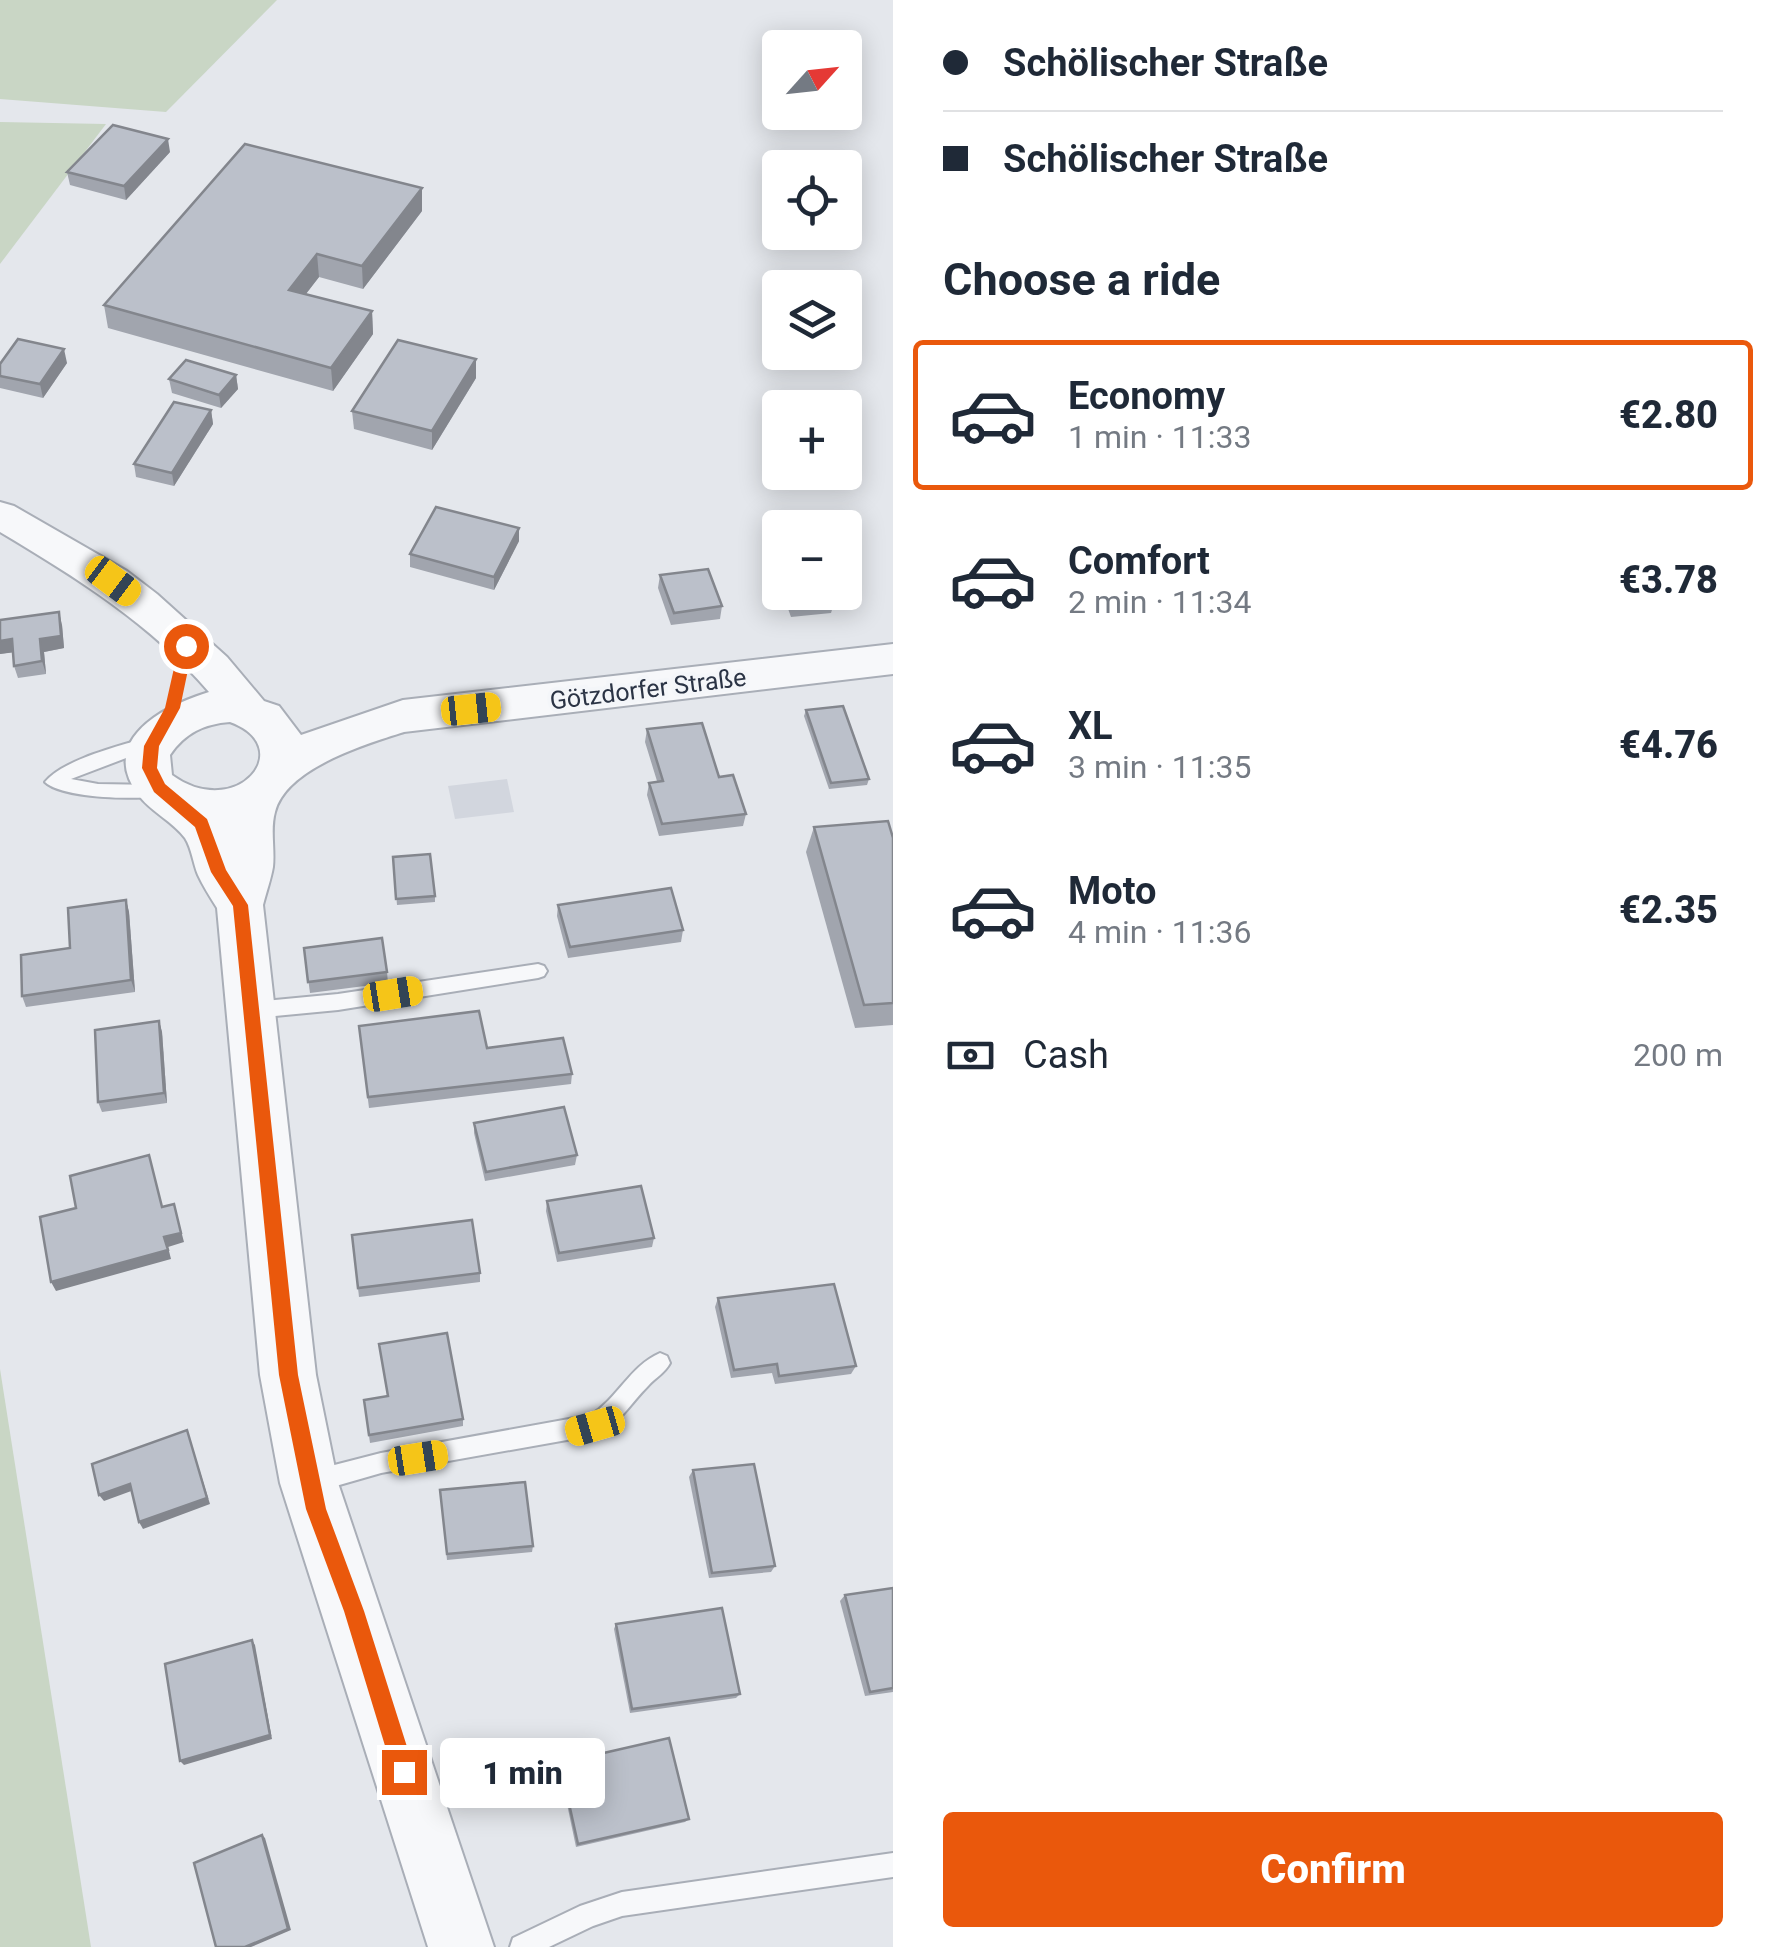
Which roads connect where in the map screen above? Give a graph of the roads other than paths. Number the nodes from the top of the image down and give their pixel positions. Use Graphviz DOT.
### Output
graph roads {
  1 [pos="0,515"];
  2 [pos="186,646"];
  3 [pos="893,660"];
  4 [pos="252,712"];
  5 [pos="403,716"];
  6 [pos="158,736"];
  7 [pos="269,784"];
  8 [pos="172,798"];
  9 [pos="240,905"];
  10 [pos="538,972"];
  11 [pos="248,1010"];
  12 [pos="660,1363"];
  13 [pos="309,1483"];
  14 [pos="893,1865"];
  15 [pos="461,1947"];
  16 [pos="522,1947"];
  1 -- 2 [label="street"];
  2 -- 4 [label="street"];
  2 -- 6 [label="street"];
  3 -- 5 [label="street, Götzdorfer Straße"];
  4 -- 5 [label="street, Götzdorfer Straße"];
  4 -- 6 [label="street"];
  4 -- 7 [label="street"];
  5 -- 7 [label="street, Götzdorfer Straße"];
  6 -- 8 [label="street"];
  6 -- 8 [label="lane"];
  7 -- 8 [label="street"];
  7 -- 9 [label="street"];
  8 -- 9 [label="street"];
  9 -- 11 [label="street"];
  10 -- 11 [label="lane"];
  11 -- 13 [label="street"];
  12 -- 13 [label="lane"];
  13 -- 15 [label="street"];
  14 -- 16 [label="lane"];
}
